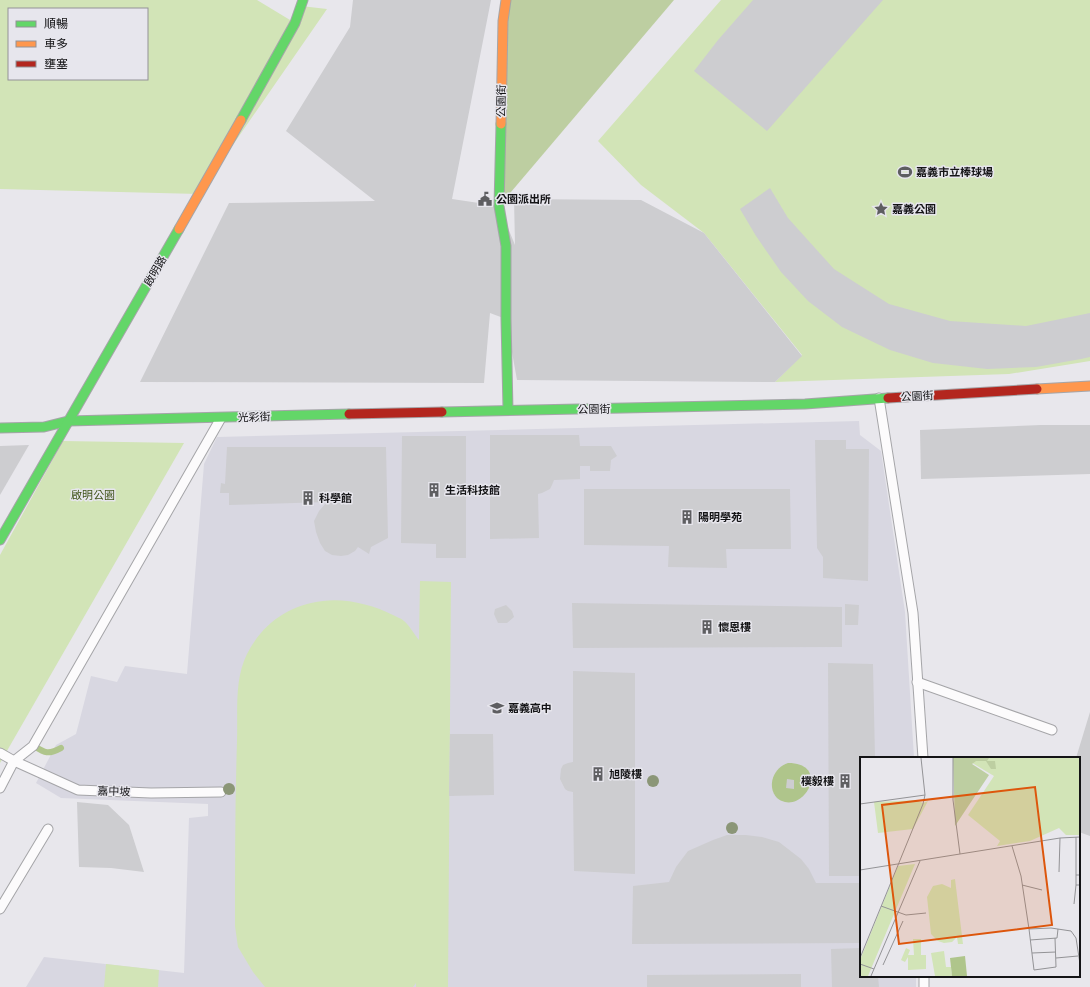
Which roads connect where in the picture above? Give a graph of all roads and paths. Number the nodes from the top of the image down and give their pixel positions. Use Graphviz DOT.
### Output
graph roads {
  1 [pos="303,0"];
  2 [pos="506,0"];
  3 [pos="1090,386"];
  4 [pos="879,398"];
  5 [pos="508,410"];
  6 [pos="221,418"];
  7 [pos="68,421"];
  8 [pos="0,428"];
  9 [pos="0,540"];
  10 [pos="918,682"];
  11 [pos="1052,730"];
  12 [pos="0,753"];
  13 [pos="923,757"];
  14 [pos="14,761"];
  15 [pos="0,788"];
  16 [pos="221,792"];
  17 [pos="48,829"];
  18 [pos="0,909"];
  1 -- 7 [label="street, 啟明路"];
  2 -- 5 [label="street, 公園街"];
  3 -- 4 [label="street, 公園街"];
  4 -- 5 [label="street, 公園街"];
  4 -- 10 [label="lane"];
  5 -- 6 [label="street, 光彩街"];
  6 -- 7 [label="street, 光彩街"];
  6 -- 14 [label="lane"];
  7 -- 8 [label="street, 光彩街"];
  7 -- 9 [label="street, 啟明路"];
  10 -- 11 [label="lane"];
  10 -- 13 [label="lane"];
  12 -- 14 [label="lane, 嘉中坡"];
  14 -- 15 [label="lane"];
  14 -- 16 [label="lane, 嘉中坡"];
  17 -- 18 [label="lane"];
}
